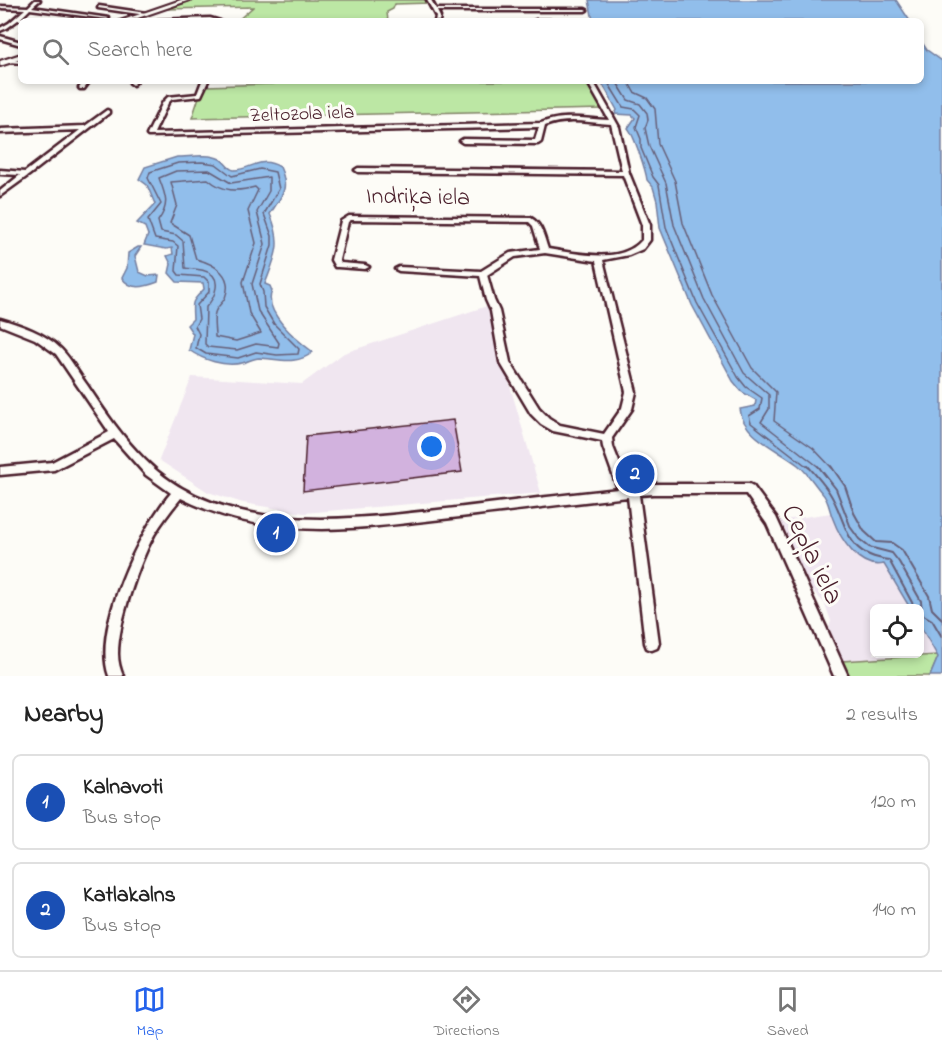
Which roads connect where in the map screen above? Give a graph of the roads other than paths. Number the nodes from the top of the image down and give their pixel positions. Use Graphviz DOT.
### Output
graph roads {
  1 [pos="38,0"];
  2 [pos="187,0"];
  3 [pos="429,0"];
  4 [pos="464,0"];
  5 [pos="0,7"];
  6 [pos="99,7"];
  7 [pos="28,8"];
  8 [pos="435,10"];
  9 [pos="463,10"];
  10 [pos="585,10"];
  11 [pos="146,14"];
  12 [pos="20,18"];
  13 [pos="107,18"];
  14 [pos="133,18"];
  15 [pos="438,18"];
  16 [pos="18,20"];
  17 [pos="0,30"];
  18 [pos="0,37"];
  19 [pos="18,43"];
  20 [pos="85,84"];
  21 [pos="204,84"];
  22 [pos="592,84"];
  23 [pos="82,88"];
  24 [pos="107,112"];
  25 [pos="613,122"];
  26 [pos="542,124"];
  27 [pos="85,128"];
  28 [pos="0,131"];
  29 [pos="463,141"];
  30 [pos="358,170"];
  31 [pos="0,172"];
  32 [pos="626,173"];
  33 [pos="27,174"];
  34 [pos="0,194"];
  35 [pos="545,251"];
  36 [pos="599,259"];
  37 [pos="365,267"];
  38 [pos="399,269"];
  39 [pos="483,273"];
  40 [pos="0,322"];
  41 [pos="117,433"];
  42 [pos="607,438"];
  43 [pos="0,471"];
  44 [pos="179,492"];
  45 [pos="629,492"];
  46 [pos="652,643"];
  47 [pos="116,676"];
  48 [pos="841,676"];
  1 -- 7 [label="street"];
  2 -- 11 [label="main road"];
  3 -- 8 [label="street"];
  4 -- 9 [label="street"];
  5 -- 7 [label="street"];
  6 -- 11 [label="street"];
  7 -- 12 [label="street"];
  7 -- 13 [label="street"];
  8 -- 9 [label="street"];
  8 -- 15 [label="street"];
  9 -- 10 [label="street"];
  11 -- 14 [label="main road"];
  16 -- 17 [label="street"];
  18 -- 19 [label="street"];
  20 -- 23 [label="street"];
  21 -- 26 [label="street, Zeltozola iela"];
  22 -- 25 [label="street"];
  24 -- 27 [label="street"];
  25 -- 26 [label="street"];
  25 -- 32 [label="street"];
  26 -- 29 [label="street"];
  27 -- 28 [label="street"];
  27 -- 33 [label="street"];
  30 -- 32 [label="street"];
  31 -- 33 [label="street"];
  32 -- 36 [label="street"];
  33 -- 34 [label="street"];
  35 -- 36 [label="street"];
  35 -- 37 [label="street, Indriķa iela"];
  35 -- 39 [label="street"];
  36 -- 42 [label="street"];
  38 -- 39 [label="street"];
  39 -- 42 [label="street"];
  40 -- 41 [label="street"];
  41 -- 43 [label="street"];
  41 -- 44 [label="street"];
  42 -- 45 [label="street"];
  44 -- 45 [label="street"];
  44 -- 47 [label="street"];
  45 -- 46 [label="street"];
  45 -- 48 [label="street, Cepļa iela"];
}
